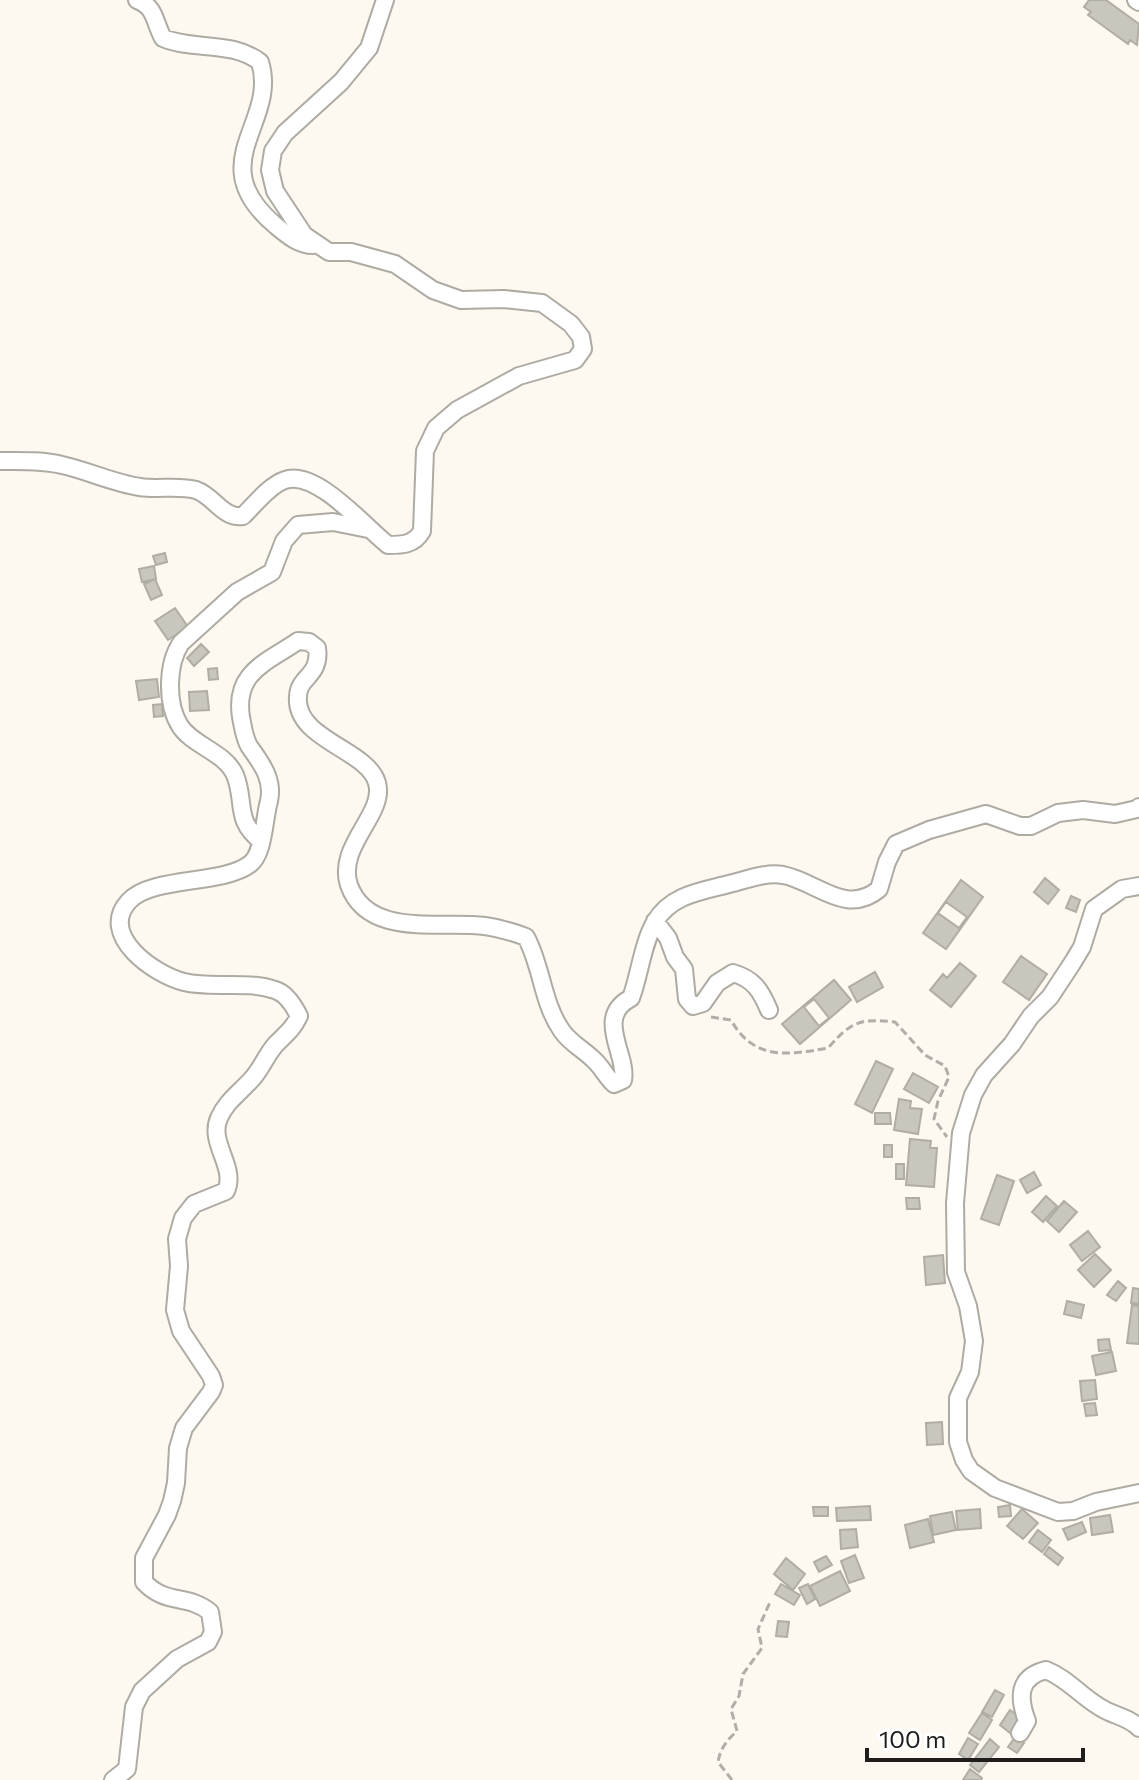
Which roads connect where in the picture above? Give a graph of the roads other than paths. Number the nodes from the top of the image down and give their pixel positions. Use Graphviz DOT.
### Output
graph roads {
  1 [pos="137,0"];
  2 [pos="385,0"];
  3 [pos="318,245"];
  4 [pos="0,461"];
  5 [pos="368,529"];
  6 [pos="1139,807"];
  7 [pos="261,841"];
  8 [pos="1139,886"];
  9 [pos="655,921"];
  10 [pos="769,1010"];
  11 [pos="1139,1493"];
  12 [pos="1139,1728"];
  13 [pos="1020,1733"];
  14 [pos="113,1780"];
  1 -- 3 [label="street"];
  2 -- 3 [label="street"];
  3 -- 5 [label="street"];
  4 -- 5 [label="street"];
  5 -- 7 [label="street"];
  6 -- 9 [label="street"];
  7 -- 9 [label="street"];
  7 -- 14 [label="street"];
  8 -- 11 [label="street"];
  9 -- 10 [label="street"];
  12 -- 13 [label="street"];
}
